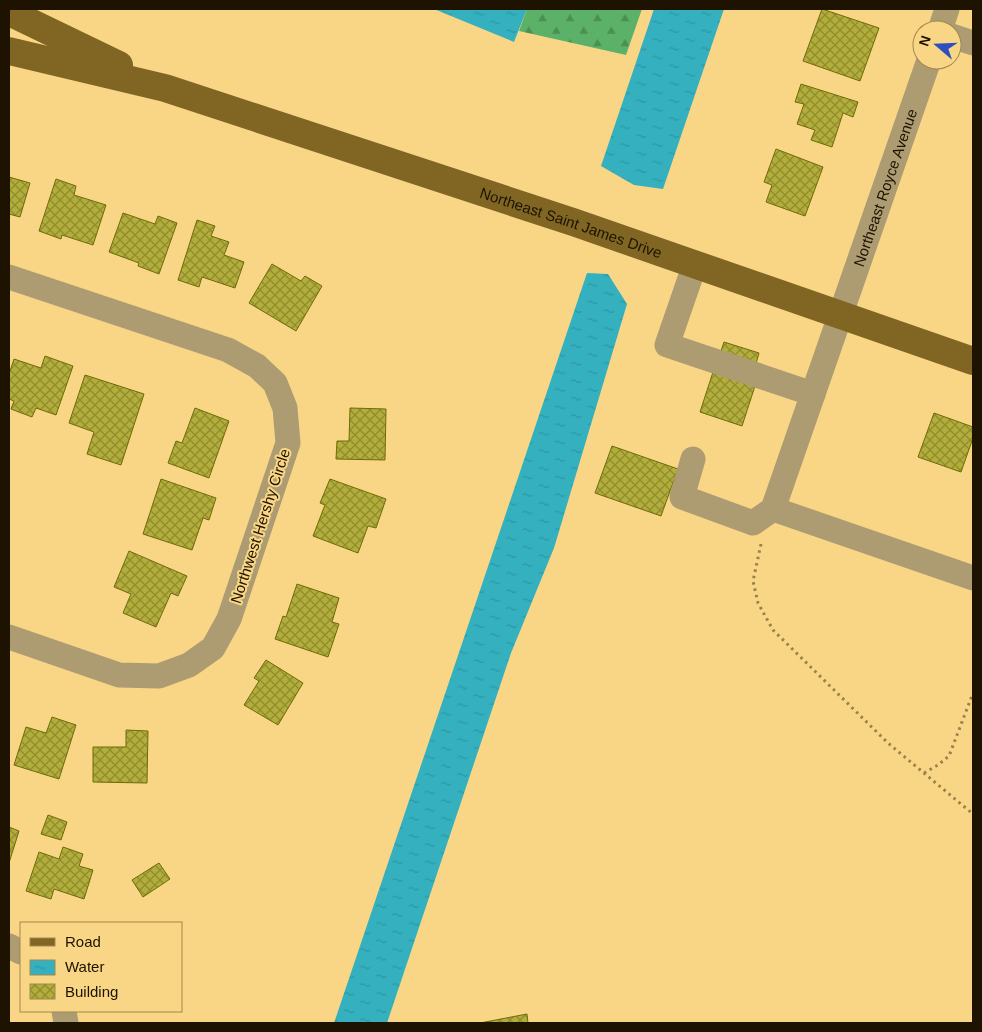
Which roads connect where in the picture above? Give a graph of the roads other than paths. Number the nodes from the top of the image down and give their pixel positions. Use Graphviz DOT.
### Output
graph roads {
  1 [pos="9,12"];
  2 [pos="9,51"];
  3 [pos="926,70"];
  4 [pos="166,88"];
  5 [pos="695,264"];
  6 [pos="9,277"];
  7 [pos="840,315"];
  8 [pos="973,361"];
  9 [pos="813,394"];
  10 [pos="693,459"];
  11 [pos="773,509"];
  12 [pos="973,578"];
  13 [pos="9,636"];
  1 -- 4 [label="main road, Northeast Saint James Drive"];
  2 -- 4 [label="main road, Northeast Saint James Drive"];
  3 -- 7 [label="street, Northeast Royce Avenue"];
  4 -- 5 [label="main road, Northeast Saint James Drive"];
  5 -- 7 [label="main road, Northeast Saint James Drive"];
  5 -- 9 [label="street"];
  6 -- 13 [label="street, Northwest Hershy Circle"];
  7 -- 8 [label="main road, Northeast Saint James Drive"];
  7 -- 9 [label="street, Northeast Royce Avenue"];
  9 -- 11 [label="street, Northeast Royce Avenue"];
  10 -- 11 [label="street"];
  11 -- 12 [label="street"];
}
